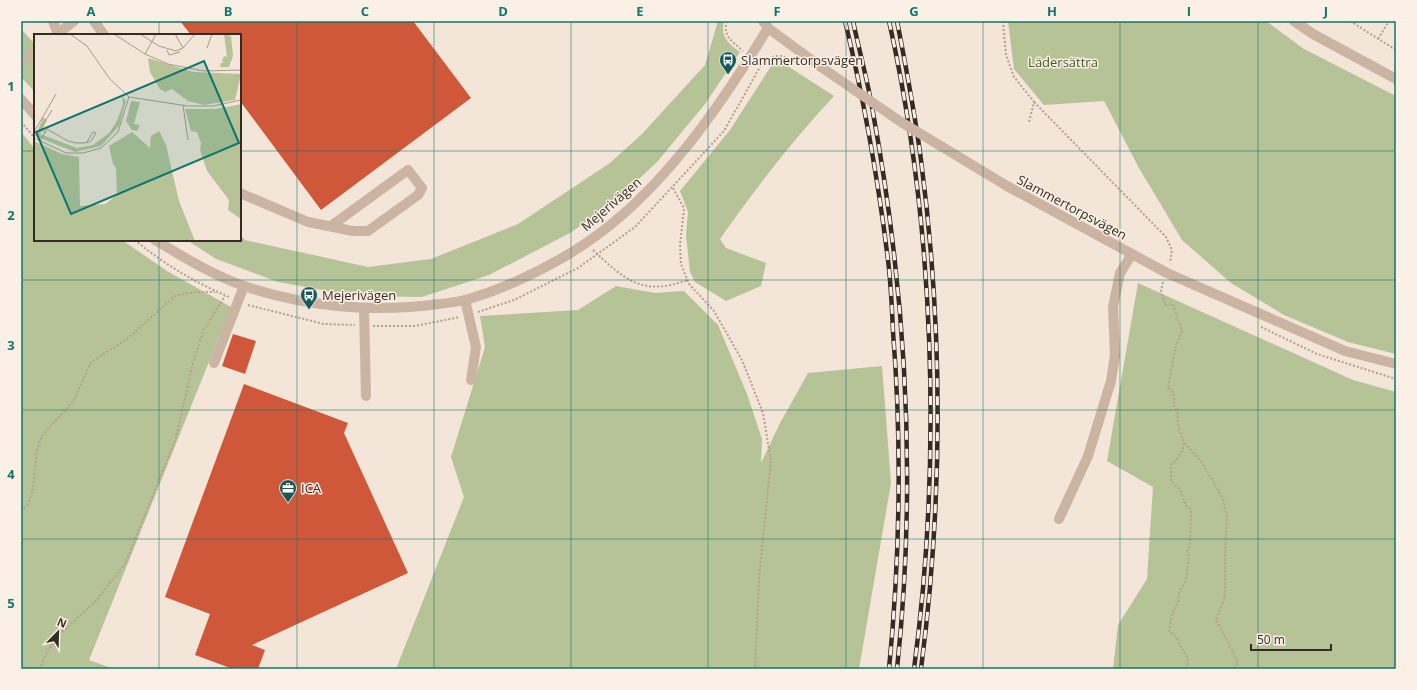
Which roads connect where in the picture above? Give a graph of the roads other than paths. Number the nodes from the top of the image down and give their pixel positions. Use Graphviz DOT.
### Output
graph roads {
  1 [pos="53,21"];
  2 [pos="74,21"];
  3 [pos="94,21"];
  4 [pos="1294,21"];
  5 [pos="765,24"];
  6 [pos="57,34"];
  7 [pos="103,34"];
  8 [pos="34,52"];
  9 [pos="21,62"];
  10 [pos="1396,79"];
  11 [pos="21,98"];
  12 [pos="34,114"];
  13 [pos="241,194"];
  14 [pos="331,226"];
  15 [pos="157,241"];
  16 [pos="1132,254"];
  17 [pos="244,286"];
  18 [pos="465,300"];
  19 [pos="364,308"];
  20 [pos="214,363"];
  21 [pos="1396,364"];
  22 [pos="471,380"];
  23 [pos="366,396"];
  24 [pos="1059,519"];
  1 -- 6 [label="street"];
  2 -- 6 [label="street"];
  3 -- 7 [label="street"];
  4 -- 10 [label="street"];
  5 -- 16 [label="street, Slammertorpsvägen, bridge"];
  5 -- 18 [label="street, Mejerivägen"];
  8 -- 9 [label="street"];
  11 -- 12 [label="street"];
  13 -- 14 [label="street"];
  14 -- 14 [label="street"];
  15 -- 17 [label="street, Mejerivägen"];
  16 -- 21 [label="street, Slammertorpsvägen"];
  16 -- 24 [label="street"];
  17 -- 19 [label="street, Mejerivägen"];
  17 -- 20 [label="street"];
  18 -- 19 [label="street, Mejerivägen"];
  18 -- 22 [label="street"];
  19 -- 23 [label="street"];
}
